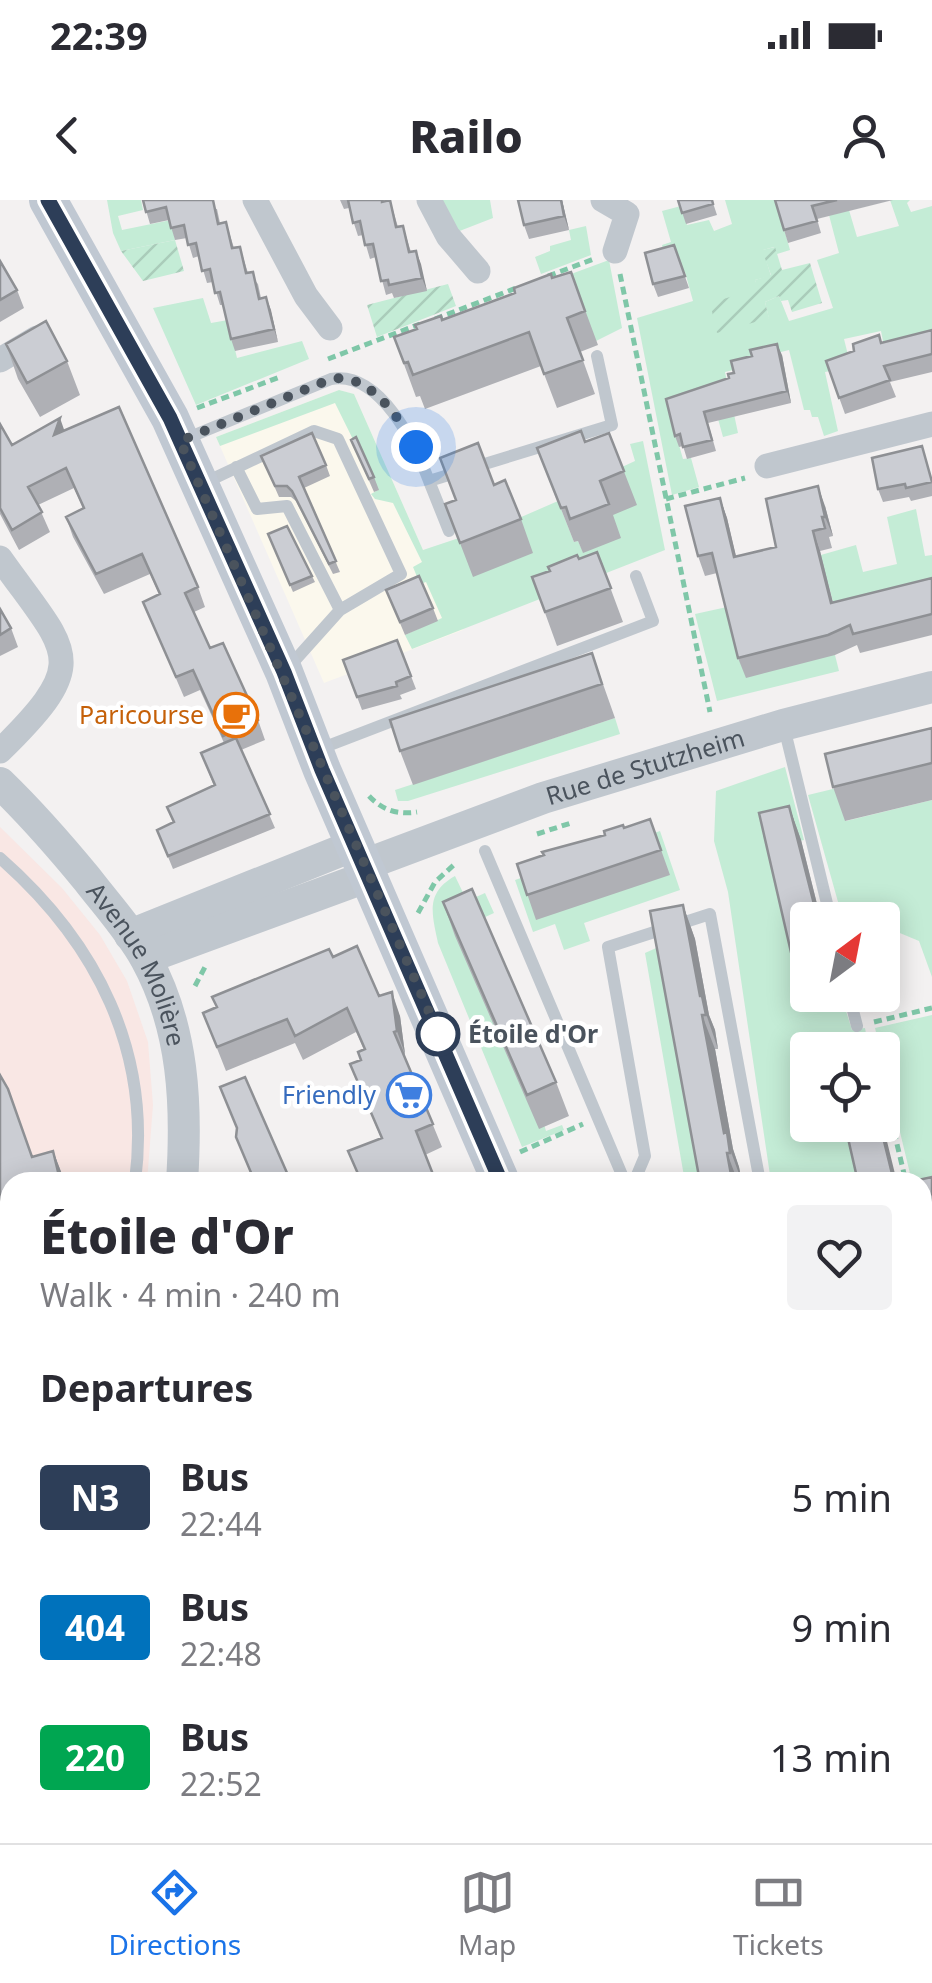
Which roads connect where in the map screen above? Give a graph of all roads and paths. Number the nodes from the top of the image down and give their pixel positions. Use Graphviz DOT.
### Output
graph roads {
  1 [pos="48,200"];
  2 [pos="255,200"];
  3 [pos="428,200"];
  4 [pos="603,200"];
  5 [pos="615,251"];
  6 [pos="478,271"];
  7 [pos="542,278"];
  8 [pos="524,286"];
  9 [pos="330,328"];
  10 [pos="38,338"];
  11 [pos="597,356"];
  12 [pos="327,359"];
  13 [pos="0,360"];
  14 [pos="292,372"];
  15 [pos="932,424"];
  16 [pos="176,430"];
  17 [pos="767,466"];
  18 [pos="236,467"];
  19 [pos="429,482"];
  20 [pos="200,485"];
  21 [pos="666,500"];
  22 [pos="449,531"];
  23 [pos="0,558"];
  24 [pos="636,576"];
  25 [pos="340,610"];
  26 [pos="284,672"];
  27 [pos="932,687"];
  28 [pos="710,712"];
  29 [pos="783,725"];
  30 [pos="314,750"];
  31 [pos="0,751"];
  32 [pos="0,782"];
  33 [pos="578,820"];
  34 [pos="485,851"];
  35 [pos="0,858"];
  36 [pos="362,862"];
  37 [pos="827,902"];
  38 [pos="396,937"];
  39 [pos="138,946"];
  40 [pos="932,1008"];
  41 [pos="853,1012"];
  42 [pos="857,1026"];
  43 [pos="598,1117"];
  44 [pos="896,1142"];
  45 [pos="135,1172"];
  46 [pos="182,1172"];
  47 [pos="498,1172"];
  48 [pos="500,1172"];
  49 [pos="620,1172"];
  50 [pos="638,1172"];
  51 [pos="758,1172"];
  52 [pos="904,1172"];
  1 -- 16 [label="main road"];
  2 -- 9 [label="street"];
  3 -- 6 [label="street"];
  4 -- 5 [label="street"];
  5 -- 7 [label="path"];
  5 -- 21 [label="path"];
  8 -- 12 [label="path"];
  10 -- 13 [label="street"];
  11 -- 19 [label="lane"];
  14 -- 16 [label="path"];
  15 -- 17 [label="street"];
  16 -- 19 [label="lane"];
  16 -- 20 [label="main road"];
  17 -- 21 [label="path"];
  18 -- 20 [label="lane"];
  18 -- 25 [label="lane"];
  18 -- 25 [label="lane"];
  19 -- 22 [label="lane"];
  20 -- 26 [label="main road"];
  21 -- 28 [label="path"];
  23 -- 31 [label="street"];
  24 -- 30 [label="lane"];
  25 -- 26 [label="lane"];
  26 -- 30 [label="main road"];
  27 -- 29 [label="street, Rue de Stutzheim"];
  29 -- 36 [label="street, Rue de Stutzheim"];
  29 -- 37 [label="lane"];
  30 -- 36 [label="main road"];
  32 -- 39 [label="street, Avenue Molière"];
  33 -- 34 [label="path"];
  34 -- 38 [label="path"];
  34 -- 43 [label="lane"];
  35 -- 45 [label="lane"];
  36 -- 38 [label="main road"];
  36 -- 39 [label="street, Rue de Stutzheim"];
  38 -- 47 [label="main road"];
  39 -- 46 [label="street, Avenue Molière"];
  40 -- 42 [label="path"];
  41 -- 42 [label="lane"];
  43 -- 48 [label="path"];
  43 -- 49 [label="lane"];
  44 -- 52 [label="path"];
  50 -- 51 [label="lane"];
}
